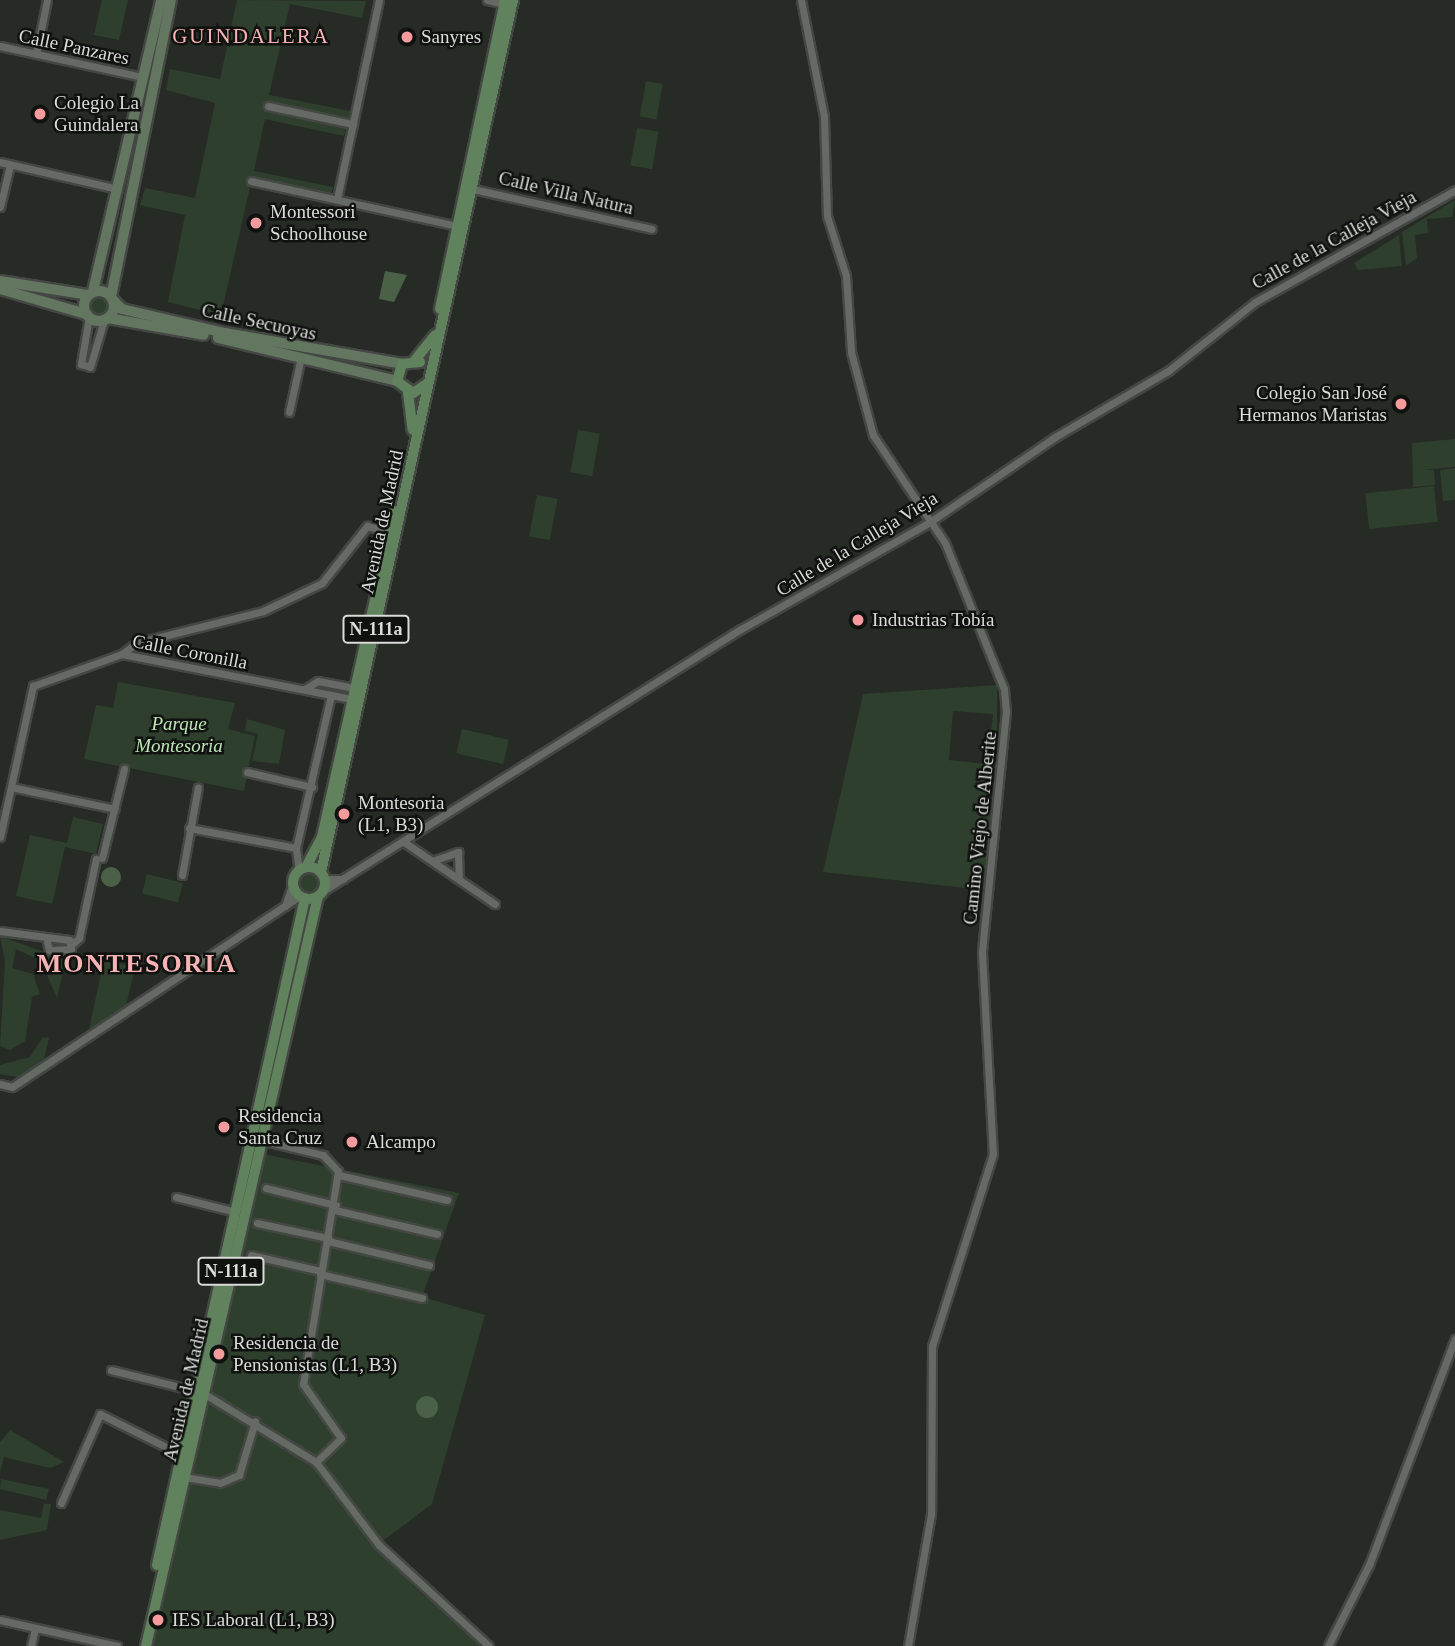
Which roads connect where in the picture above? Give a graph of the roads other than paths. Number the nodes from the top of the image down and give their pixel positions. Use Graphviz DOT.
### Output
graph roads {
  1 [pos="47,0"];
  2 [pos="161,0"];
  3 [pos="171,0"];
  4 [pos="379,0"];
  5 [pos="487,0"];
  6 [pos="801,0"];
  7 [pos="508,1"];
  8 [pos="0,47"];
  9 [pos="36,54"];
  10 [pos="142,78"];
  11 [pos="268,106"];
  12 [pos="353,124"];
  13 [pos="0,162"];
  14 [pos="9,165"];
  15 [pos="251,181"];
  16 [pos="118,189"];
  17 [pos="473,189"];
  18 [pos="1455,190"];
  19 [pos="337,199"];
  20 [pos="0,207"];
  21 [pos="458,226"];
  22 [pos="652,229"];
  23 [pos="0,281"];
  24 [pos="0,289"];
  25 [pos="91,293"];
  26 [pos="112,298"];
  27 [pos="87,316"];
  28 [pos="106,319"];
  29 [pos="301,357"];
  30 [pos="415,360"];
  31 [pos="402,364"];
  32 [pos="429,380"];
  33 [pos="397,381"];
  34 [pos="408,392"];
  35 [pos="289,412"];
  36 [pos="930,522"];
  37 [pos="390,532"];
  38 [pos="122,654"];
  39 [pos="304,689"];
  40 [pos="353,693"];
  41 [pos="331,695"];
  42 [pos="124,768"];
  43 [pos="247,772"];
  44 [pos="11,787"];
  45 [pos="198,787"];
  46 [pos="312,787"];
  47 [pos="114,809"];
  48 [pos="189,828"];
  49 [pos="0,837"];
  50 [pos="404,842"];
  51 [pos="296,848"];
  52 [pos="432,861"];
  53 [pos="302,869"];
  54 [pos="182,875"];
  55 [pos="343,879"];
  56 [pos="459,879"];
  57 [pos="293,884"];
  58 [pos="322,884"];
  59 [pos="302,897"];
  60 [pos="495,904"];
  61 [pos="282,911"];
  62 [pos="303,925"];
  63 [pos="0,931"];
  64 [pos="47,942"];
  65 [pos="71,946"];
  66 [pos="0,1084"];
  67 [pos="261,1140"];
  68 [pos="339,1175"];
  69 [pos="266,1188"];
  70 [pos="176,1197"];
  71 [pos="447,1200"];
  72 [pos="335,1207"];
  73 [pos="237,1212"];
  74 [pos="257,1223"];
  75 [pos="437,1234"];
  76 [pos="328,1240"];
  77 [pos="251,1255"];
  78 [pos="429,1265"];
  79 [pos="321,1273"];
  80 [pos="422,1298"];
  81 [pos="1455,1339"];
  82 [pos="111,1370"];
  83 [pos="200,1392"];
  84 [pos="255,1421"];
  85 [pos="182,1455"];
  86 [pos="316,1462"];
  87 [pos="184,1476"];
  88 [pos="61,1503"];
  89 [pos="0,1620"];
  90 [pos="35,1628"];
  91 [pos="31,1646"];
  92 [pos="117,1646"];
  93 [pos="138,1646"];
  94 [pos="146,1646"];
  95 [pos="489,1646"];
  96 [pos="908,1646"];
  97 [pos="1328,1646"];
  1 -- 9 [label="street"];
  2 -- 10 [label="main road"];
  3 -- 26 [label="main road"];
  4 -- 12 [label="street"];
  5 -- 7 [label="street"];
  6 -- 36 [label="street, Camino Viejo de Alberite"];
  7 -- 17 [label="main road, Avenida de Madrid / N-111a"];
  7 -- 21 [label="main road"];
  8 -- 9 [label="street, Calle Panzares"];
  9 -- 10 [label="street, Calle Panzares"];
  10 -- 16 [label="main road"];
  11 -- 12 [label="street"];
  12 -- 19 [label="street"];
  13 -- 14 [label="street"];
  14 -- 16 [label="street"];
  14 -- 20 [label="street"];
  15 -- 19 [label="street"];
  16 -- 25 [label="main road"];
  17 -- 22 [label="street, Calle Villa Natura"];
  17 -- 32 [label="main road, Avenida de Madrid / N-111a"];
  18 -- 36 [label="street, Calle de la Calleja Vieja"];
  19 -- 21 [label="street"];
  21 -- 30 [label="main road"];
  23 -- 25 [label="main road"];
  24 -- 27 [label="main road"];
  25 -- 26 [label="main road, Calle Secuoyas"];
  25 -- 27 [label="main road"];
  26 -- 28 [label="main road"];
  26 -- 31 [label="main road, Calle Secuoyas"];
  27 -- 28 [label="main road, Calle Secuoyas"];
  27 -- 28 [label="street"];
  28 -- 29 [label="main road, Calle Secuoyas"];
  29 -- 33 [label="main road, Calle Secuoyas"];
  29 -- 35 [label="street"];
  30 -- 31 [label="main road"];
  30 -- 32 [label="main road"];
  31 -- 33 [label="main road"];
  32 -- 34 [label="main road"];
  32 -- 58 [label="main road, Avenida de Madrid / N-111a"];
  33 -- 34 [label="main road"];
  34 -- 37 [label="main road, Avenida de Madrid / N-111a"];
  36 -- 50 [label="street, Calle de la Calleja Vieja"];
  36 -- 96 [label="street, Camino Viejo de Alberite"];
  37 -- 38 [label="street"];
  37 -- 40 [label="main road, Avenida de Madrid / N-111a"];
  38 -- 39 [label="street, Calle Coronilla"];
  38 -- 44 [label="street, Calle Coronilla"];
  39 -- 40 [label="street, Calle Coronilla"];
  39 -- 41 [label="street, Calle Coronilla"];
  40 -- 41 [label="street, Calle Coronilla"];
  40 -- 53 [label="main road, Avenida de Madrid / N-111a"];
  41 -- 46 [label="street"];
  42 -- 47 [label="street"];
  43 -- 46 [label="street"];
  44 -- 47 [label="street"];
  44 -- 49 [label="street"];
  45 -- 48 [label="street"];
  46 -- 51 [label="street"];
  47 -- 65 [label="street"];
  48 -- 51 [label="street"];
  48 -- 54 [label="street"];
  50 -- 52 [label="street"];
  50 -- 55 [label="street, Calle de la Calleja Vieja"];
  51 -- 53 [label="street"];
  52 -- 56 [label="street"];
  52 -- 56 [label="street"];
  53 -- 57 [label="main road, N-111a"];
  53 -- 58 [label="main road"];
  55 -- 58 [label="street"];
  55 -- 58 [label="street"];
  56 -- 60 [label="street"];
  57 -- 59 [label="main road"];
  57 -- 61 [label="street"];
  58 -- 59 [label="main road"];
  58 -- 67 [label="main road, Avenida de Madrid / N-111a"];
  59 -- 61 [label="street"];
  59 -- 62 [label="main road, Avenida de Madrid / N-111a"];
  61 -- 62 [label="street"];
  61 -- 66 [label="street"];
  62 -- 73 [label="main road, Avenida de Madrid / N-111a"];
  63 -- 64 [label="street"];
  64 -- 65 [label="street"];
  64 -- 65 [label="street"];
  67 -- 68 [label="street"];
  67 -- 83 [label="main road, Avenida de Madrid / N-111a"];
  68 -- 71 [label="street"];
  68 -- 72 [label="street"];
  69 -- 72 [label="street"];
  70 -- 73 [label="street"];
  72 -- 75 [label="street"];
  72 -- 76 [label="street"];
  73 -- 83 [label="main road, Avenida de Madrid / N-111a"];
  74 -- 76 [label="street"];
  76 -- 78 [label="street"];
  76 -- 79 [label="street"];
  77 -- 79 [label="street"];
  79 -- 80 [label="street"];
  79 -- 86 [label="street"];
  81 -- 97 [label="street"];
  82 -- 83 [label="street"];
  83 -- 84 [label="street"];
  83 -- 85 [label="main road, Avenida de Madrid / N-111a"];
  83 -- 87 [label="main road, Avenida de Madrid / N-111a"];
  84 -- 86 [label="street"];
  84 -- 87 [label="street"];
  85 -- 88 [label="street"];
  85 -- 93 [label="main road, Avenida de Madrid / N-111a"];
  86 -- 95 [label="street"];
  87 -- 94 [label="main road, Avenida de Madrid / N-111a"];
  89 -- 90 [label="street"];
  90 -- 91 [label="street"];
  90 -- 92 [label="street"];
}
